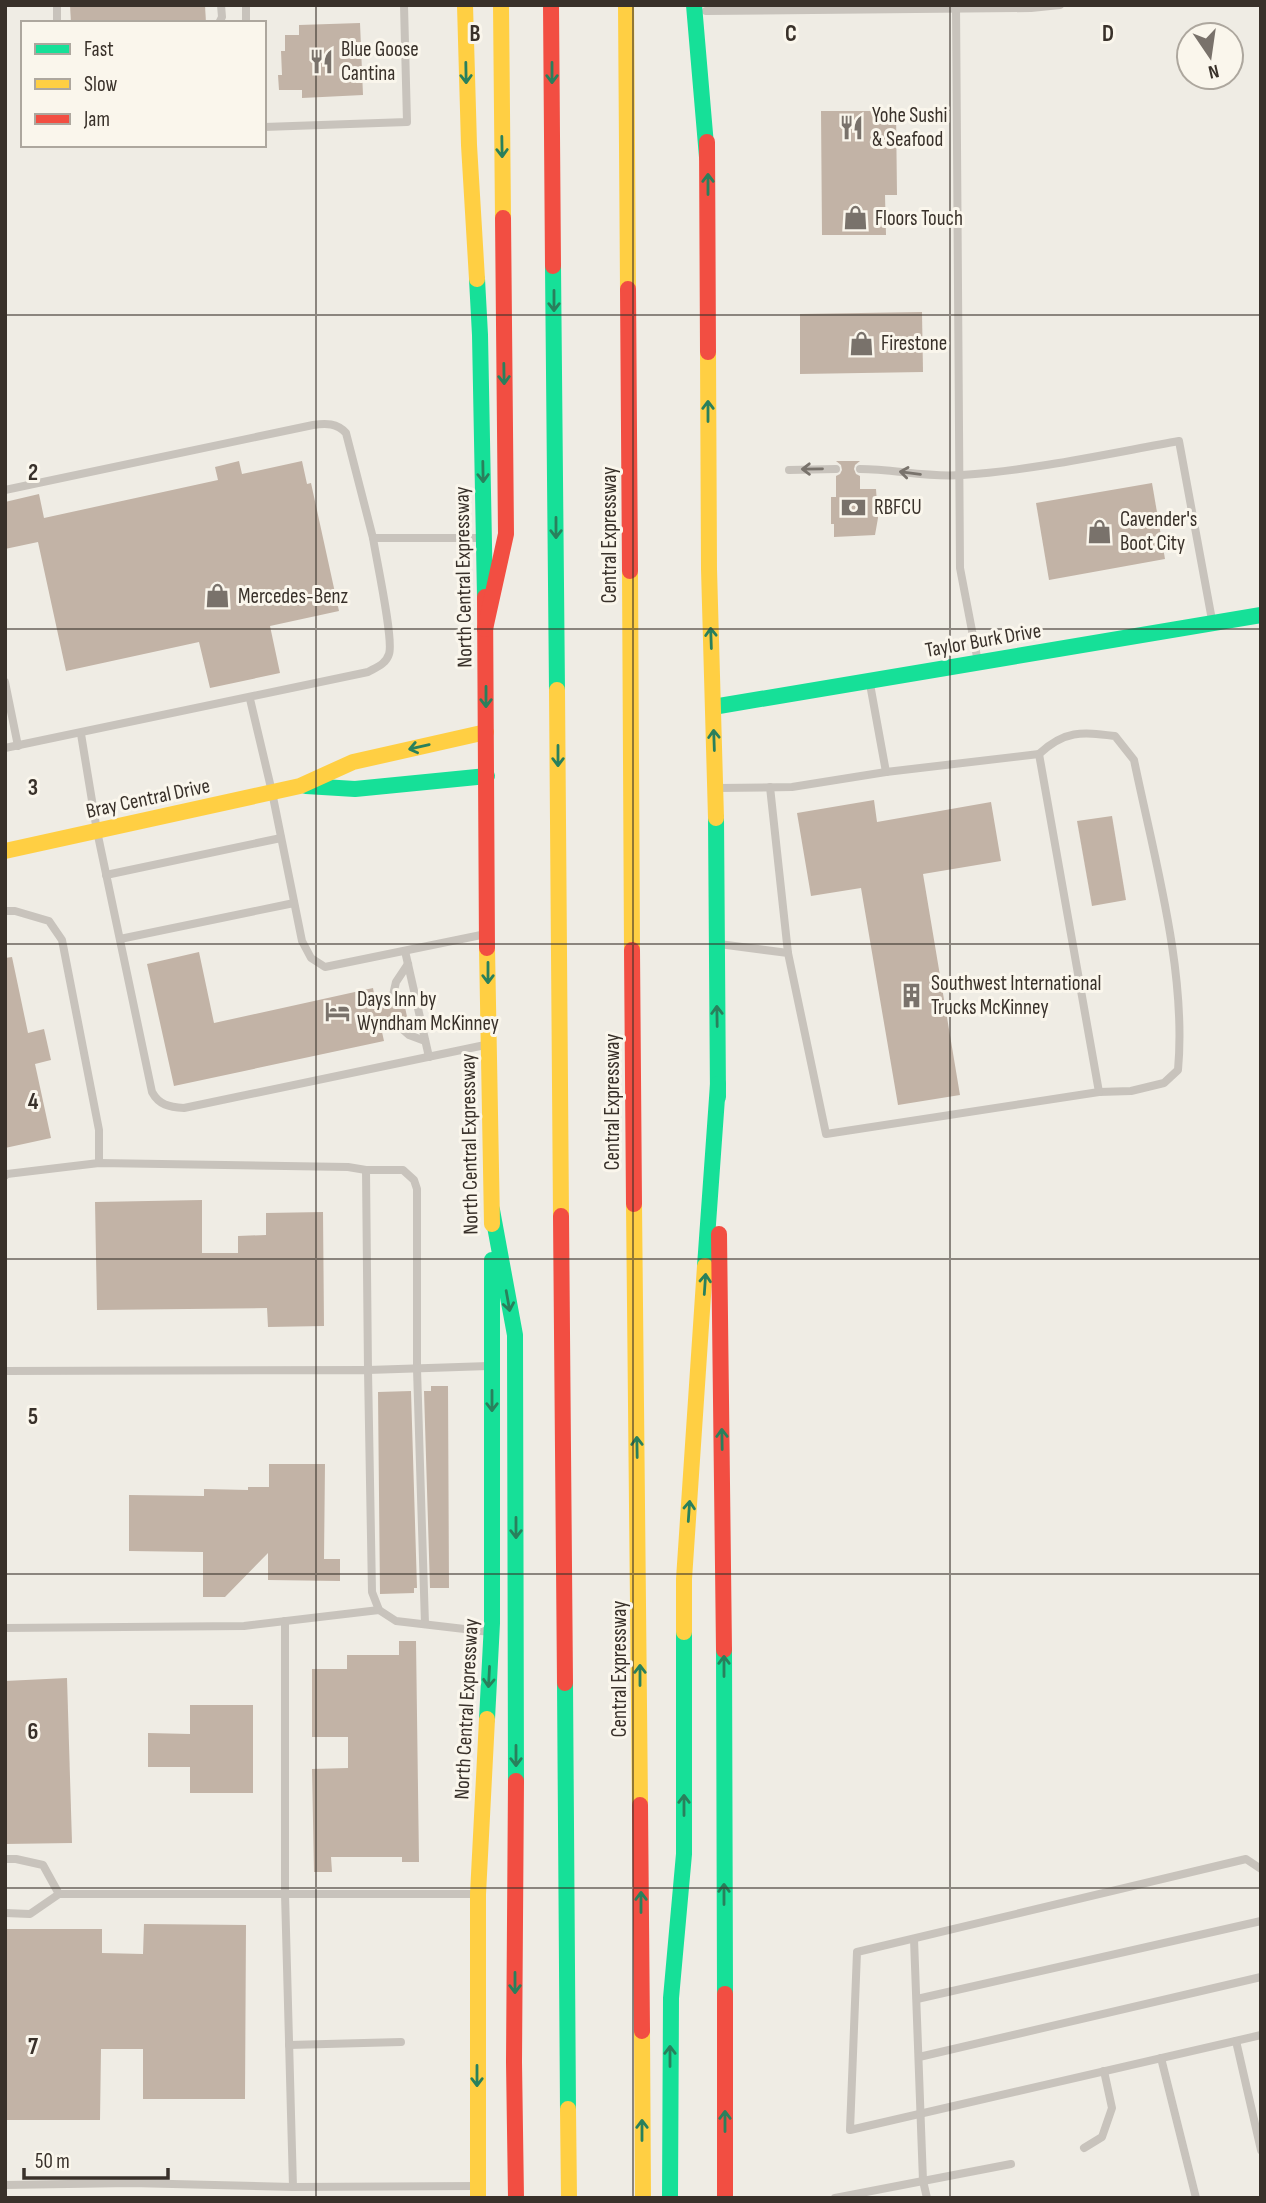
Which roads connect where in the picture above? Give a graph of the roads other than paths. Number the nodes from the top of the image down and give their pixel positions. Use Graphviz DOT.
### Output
graph roads {
  1 [pos="404,5"];
  2 [pos="466,5"];
  3 [pos="501,5"];
  4 [pos="551,5"];
  5 [pos="626,5"];
  6 [pos="1060,5"];
  7 [pos="956,6"];
  8 [pos="702,7"];
  9 [pos="266,127"];
  10 [pos="836,469"];
  11 [pos="860,469"];
  12 [pos="789,470"];
  13 [pos="960,475"];
  14 [pos="5,490"];
  15 [pos="373,538"];
  16 [pos="485,538"];
  17 [pos="1261,615"];
  18 [pos="1213,623"];
  19 [pos="485,629"];
  20 [pos="978,663"];
  21 [pos="869,681"];
  22 [pos="5,682"];
  23 [pos="250,699"];
  24 [pos="713,707"];
  25 [pos="486,732"];
  26 [pos="81,734"];
  27 [pos="18,746"];
  28 [pos="5,748"];
  29 [pos="1039,754"];
  30 [pos="886,772"];
  31 [pos="486,776"];
  32 [pos="300,786"];
  33 [pos="770,787"];
  34 [pos="716,788"];
  35 [pos="272,792"];
  36 [pos="97,831"];
  37 [pos="281,838"];
  38 [pos="5,851"];
  39 [pos="106,875"];
  40 [pos="294,903"];
  41 [pos="5,911"];
  42 [pos="488,934"];
  43 [pos="120,939"];
  44 [pos="716,944"];
  45 [pos="405,951"];
  46 [pos="788,953"];
  47 [pos="408,963"];
  48 [pos="393,995"];
  49 [pos="401,1028"];
  50 [pos="425,1041"];
  51 [pos="488,1045"];
  52 [pos="429,1057"];
  53 [pos="718,1084"];
  54 [pos="1099,1092"];
  55 [pos="99,1163"];
  56 [pos="366,1170"];
  57 [pos="5,1177"];
  58 [pos="492,1210"];
  59 [pos="492,1366"];
  60 [pos="417,1369"];
  61 [pos="368,1370"];
  62 [pos="5,1371"];
  63 [pos="379,1610"];
  64 [pos="285,1620"];
  65 [pos="425,1624"];
  66 [pos="5,1628"];
  67 [pos="491,1632"];
  68 [pos="5,1859"];
  69 [pos="1261,1869"];
  70 [pos="59,1894"];
  71 [pos="285,1894"];
  72 [pos="478,1894"];
  73 [pos="5,1913"];
  74 [pos="1261,1921"];
  75 [pos="914,1939"];
  76 [pos="1261,1977"];
  77 [pos="917,1999"];
  78 [pos="1261,2035"];
  79 [pos="1236,2041"];
  80 [pos="401,2042"];
  81 [pos="289,2045"];
  82 [pos="919,2057"];
  83 [pos="1161,2058"];
  84 [pos="1104,2071"];
  85 [pos="922,2113"];
  86 [pos="1084,2148"];
  87 [pos="1261,2150"];
  88 [pos="1011,2164"];
  89 [pos="923,2181"];
  90 [pos="5,2185"];
  91 [pos="293,2187"];
  92 [pos="478,2192"];
  93 [pos="516,2198"];
  94 [pos="569,2198"];
  95 [pos="643,2198"];
  96 [pos="670,2198"];
  97 [pos="725,2198"];
  98 [pos="835,2198"];
  99 [pos="927,2198"];
  100 [pos="1196,2198"];
  1 -- 9 [label="lane"];
  2 -- 16 [label="main road, North Central Expressway, one-way"];
  3 -- 19 [label="main road, one-way"];
  4 -- 94 [label="main road, one-way"];
  95 -- 5 [label="main road, Central Expressway, one-way"];
  6 -- 7 [label="lane"];
  7 -- 8 [label="lane"];
  7 -- 13 [label="lane"];
  24 -- 8 [label="main road, one-way"];
  10 -- 12 [label="lane, one-way"];
  13 -- 11 [label="lane, one-way"];
  13 -- 18 [label="lane"];
  13 -- 20 [label="lane"];
  14 -- 15 [label="lane"];
  15 -- 16 [label="lane"];
  15 -- 23 [label="lane"];
  16 -- 19 [label="main road, North Central Expressway"];
  17 -- 18 [label="main road, Taylor Burk Drive"];
  18 -- 20 [label="main road, Taylor Burk Drive"];
  19 -- 25 [label="main road, North Central Expressway, one-way"];
  20 -- 21 [label="main road, Taylor Burk Drive"];
  21 -- 24 [label="main road, Taylor Burk Drive"];
  21 -- 30 [label="lane"];
  22 -- 27 [label="lane"];
  23 -- 26 [label="lane"];
  23 -- 35 [label="lane"];
  34 -- 24 [label="main road, one-way"];
  25 -- 31 [label="main road, North Central Expressway"];
  25 -- 32 [label="main road, Bray Central Drive, one-way"];
  26 -- 27 [label="lane"];
  26 -- 36 [label="lane"];
  27 -- 28 [label="lane"];
  29 -- 30 [label="lane"];
  29 -- 54 [label="lane"];
  29 -- 54 [label="lane"];
  30 -- 33 [label="lane"];
  31 -- 32 [label="main road, Bray Central Drive"];
  31 -- 42 [label="main road, North Central Expressway"];
  32 -- 35 [label="main road, Bray Central Drive"];
  33 -- 34 [label="lane"];
  33 -- 46 [label="lane"];
  34 -- 44 [label="main road"];
  35 -- 36 [label="main road, Bray Central Drive"];
  35 -- 37 [label="lane"];
  36 -- 38 [label="main road, Bray Central Drive"];
  36 -- 39 [label="lane"];
  37 -- 39 [label="lane"];
  37 -- 40 [label="lane"];
  39 -- 43 [label="lane"];
  40 -- 43 [label="lane"];
  40 -- 45 [label="lane"];
  41 -- 55 [label="lane"];
  42 -- 45 [label="lane"];
  42 -- 51 [label="main road, North Central Expressway, one-way"];
  43 -- 52 [label="lane"];
  44 -- 46 [label="lane"];
  53 -- 44 [label="main road, one-way"];
  45 -- 47 [label="lane"];
  46 -- 54 [label="lane"];
  47 -- 48 [label="lane"];
  47 -- 50 [label="lane"];
  49 -- 50 [label="lane"];
  50 -- 52 [label="lane"];
  51 -- 52 [label="lane"];
  51 -- 58 [label="main road, North Central Expressway"];
  96 -- 53 [label="main road, one-way"];
  97 -- 53 [label="main road, one-way"];
  55 -- 56 [label="lane"];
  55 -- 57 [label="lane"];
  56 -- 60 [label="lane"];
  56 -- 61 [label="lane"];
  58 -- 59 [label="main road, North Central Expressway"];
  58 -- 93 [label="main road, one-way"];
  59 -- 60 [label="lane"];
  59 -- 67 [label="main road, North Central Expressway, one-way"];
  60 -- 61 [label="lane"];
  60 -- 65 [label="lane"];
  61 -- 62 [label="lane"];
  61 -- 63 [label="lane"];
  63 -- 64 [label="lane"];
  63 -- 65 [label="lane"];
  64 -- 66 [label="lane"];
  64 -- 71 [label="lane"];
  65 -- 67 [label="lane"];
  67 -- 72 [label="main road, North Central Expressway, one-way"];
  68 -- 70 [label="lane"];
  69 -- 75 [label="lane"];
  70 -- 71 [label="lane"];
  70 -- 73 [label="lane"];
  71 -- 72 [label="lane"];
  71 -- 81 [label="lane"];
  72 -- 92 [label="main road, North Central Expressway, one-way"];
  74 -- 77 [label="lane"];
  75 -- 77 [label="lane"];
  75 -- 85 [label="lane"];
  76 -- 82 [label="lane"];
  77 -- 82 [label="lane"];
  78 -- 79 [label="lane"];
  79 -- 83 [label="lane"];
  79 -- 87 [label="lane"];
  80 -- 81 [label="lane"];
  81 -- 91 [label="lane"];
  82 -- 85 [label="lane"];
  83 -- 84 [label="lane"];
  83 -- 100 [label="lane"];
  84 -- 85 [label="lane"];
  84 -- 86 [label="lane"];
  85 -- 89 [label="lane"];
  88 -- 89 [label="lane"];
  89 -- 98 [label="lane"];
  89 -- 99 [label="lane"];
  90 -- 91 [label="lane"];
  91 -- 92 [label="lane"];
}
